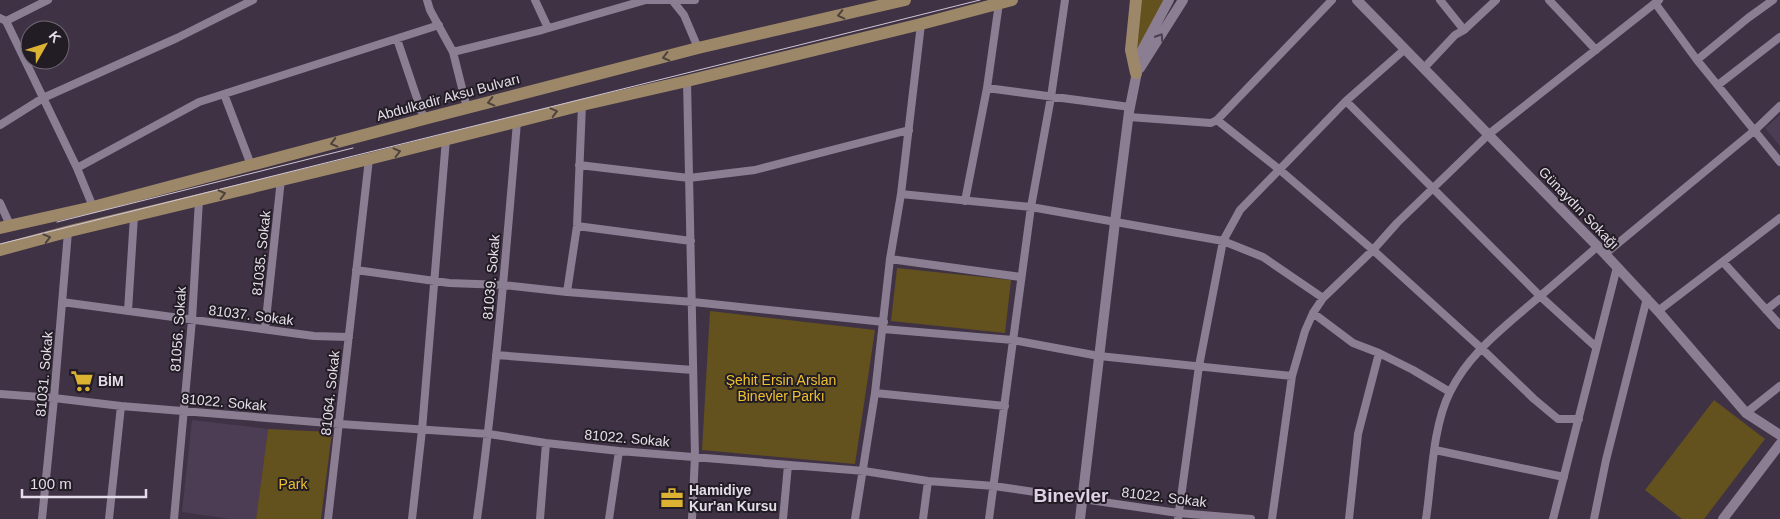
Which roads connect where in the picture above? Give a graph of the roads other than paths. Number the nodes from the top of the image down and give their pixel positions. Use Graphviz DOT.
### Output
graph roads {
  1 [pos="48,0"];
  2 [pos="253,0"];
  3 [pos="427,0"];
  4 [pos="536,0"];
  5 [pos="647,0"];
  6 [pos="672,0"];
  7 [pos="695,0"];
  8 [pos="906,0"];
  9 [pos="1065,0"];
  10 [pos="1136,0"];
  11 [pos="1169,0"];
  12 [pos="1183,0"];
  13 [pos="1332,0"];
  14 [pos="1357,0"];
  15 [pos="1440,0"];
  16 [pos="1496,0"];
  17 [pos="1773,0"];
  18 [pos="1006,1"];
  19 [pos="1555,2"];
  20 [pos="1657,2"];
  21 [pos="867,5"];
  22 [pos="3,19"];
  23 [pos="921,24"];
  24 [pos="438,25"];
  25 [pos="548,28"];
  26 [pos="1464,30"];
  27 [pos="1780,37"];
  28 [pos="397,38"];
  29 [pos="698,48"];
  30 [pos="1405,49"];
  31 [pos="1596,50"];
  32 [pos="453,52"];
  33 [pos="1698,60"];
  34 [pos="1424,68"];
  35 [pos="1136,73"];
  36 [pos="687,81"];
  37 [pos="1718,85"];
  38 [pos="987,88"];
  39 [pos="224,94"];
  40 [pos="1051,97"];
  41 [pos="43,98"];
  42 [pos="1346,102"];
  43 [pos="582,105"];
  44 [pos="1780,106"];
  45 [pos="467,108"];
  46 [pos="1129,112"];
  47 [pos="424,119"];
  48 [pos="1216,120"];
  49 [pos="517,122"];
  50 [pos="0,125"];
  51 [pos="909,130"];
  52 [pos="1755,130"];
  53 [pos="1489,134"];
  54 [pos="446,139"];
  55 [pos="370,159"];
  56 [pos="1780,162"];
  57 [pos="251,165"];
  58 [pos="579,165"];
  59 [pos="77,168"];
  60 [pos="1280,170"];
  61 [pos="689,178"];
  62 [pos="281,179"];
  63 [pos="1432,189"];
  64 [pos="901,194"];
  65 [pos="199,200"];
  66 [pos="965,200"];
  67 [pos="0,203"];
  68 [pos="93,207"];
  69 [pos="1031,207"];
  70 [pos="134,216"];
  71 [pos="1780,218"];
  72 [pos="1115,222"];
  73 [pos="577,226"];
  74 [pos="5,227"];
  75 [pos="68,232"];
  76 [pos="691,241"];
  77 [pos="1223,241"];
  78 [pos="0,250"];
  79 [pos="1373,250"];
  80 [pos="1602,250"];
  81 [pos="890,259"];
  82 [pos="1723,262"];
  83 [pos="1617,268"];
  84 [pos="356,270"];
  85 [pos="1021,276"];
  86 [pos="433,280"];
  87 [pos="504,285"];
  88 [pos="567,292"];
  89 [pos="1540,296"];
  90 [pos="1323,298"];
  91 [pos="1647,298"];
  92 [pos="1780,299"];
  93 [pos="62,302"];
  94 [pos="693,302"];
  95 [pos="1766,310"];
  96 [pos="128,311"];
  97 [pos="1658,311"];
  98 [pos="1313,312"];
  99 [pos="192,320"];
  100 [pos="883,325"];
  101 [pos="1780,325"];
  102 [pos="265,329"];
  103 [pos="349,337"];
  104 [pos="1013,340"];
  105 [pos="1596,347"];
  106 [pos="1481,348"];
  107 [pos="1379,352"];
  108 [pos="496,355"];
  109 [pos="1099,356"];
  110 [pos="1199,366"];
  111 [pos="693,370"];
  112 [pos="1292,376"];
  113 [pos="1780,386"];
  114 [pos="1450,392"];
  115 [pos="875,393"];
  116 [pos="0,394"];
  117 [pos="54,398"];
  118 [pos="121,406"];
  119 [pos="1005,406"];
  120 [pos="184,411"];
  121 [pos="1746,413"];
  122 [pos="1579,419"];
  123 [pos="340,424"];
  124 [pos="422,430"];
  125 [pos="488,434"];
  126 [pos="1780,435"];
  127 [pos="546,443"];
  128 [pos="1780,444"];
  129 [pos="1435,450"];
  130 [pos="619,451"];
  131 [pos="695,456"];
  132 [pos="788,465"];
  133 [pos="864,470"];
  134 [pos="1564,477"];
  135 [pos="928,481"];
  136 [pos="994,486"];
  137 [pos="1083,499"];
  138 [pos="1178,516"];
  139 [pos="1426,518"];
  140 [pos="42,519"];
  141 [pos="109,519"];
  142 [pos="174,519"];
  143 [pos="328,519"];
  144 [pos="412,519"];
  145 [pos="477,519"];
  146 [pos="540,519"];
  147 [pos="609,519"];
  148 [pos="692,519"];
  149 [pos="783,519"];
  150 [pos="856,519"];
  151 [pos="923,519"];
  152 [pos="989,519"];
  153 [pos="1080,519"];
  154 [pos="1251,519"];
  155 [pos="1272,519"];
  156 [pos="1348,519"];
  157 [pos="1436,519"];
  158 [pos="1553,519"];
  159 [pos="1594,519"];
  160 [pos="1723,519"];
  1 -- 22 [label="street"];
  2 -- 41 [label="street"];
  3 -- 24 [label="street"];
  4 -- 25 [label="street"];
  5 -- 6 [label="street"];
  5 -- 25 [label="street"];
  6 -- 7 [label="street"];
  6 -- 29 [label="street"];
  8 -- 21 [label="main road, Abdulkadir Aksu Bulvarı"];
  9 -- 40 [label="street"];
  10 -- 35 [label="main road"];
  11 -- 35 [label="street"];
  35 -- 12 [label="street, one-way"];
  13 -- 48 [label="street"];
  14 -- 30 [label="street, Günaydın Sokağı"];
  15 -- 26 [label="street"];
  16 -- 26 [label="street"];
  17 -- 33 [label="street"];
  18 -- 23 [label="main road"];
  18 -- 38 [label="street"];
  19 -- 31 [label="street"];
  20 -- 31 [label="street"];
  20 -- 33 [label="street"];
  21 -- 29 [label="main road, Abdulkadir Aksu Bulvarı, one-way"];
  22 -- 41 [label="street"];
  23 -- 36 [label="main road"];
  23 -- 51 [label="street"];
  24 -- 28 [label="street"];
  24 -- 32 [label="street"];
  25 -- 32 [label="street"];
  26 -- 34 [label="street"];
  27 -- 37 [label="street"];
  28 -- 39 [label="street"];
  28 -- 47 [label="street"];
  29 -- 45 [label="main road, Abdulkadir Aksu Bulvarı, one-way"];
  30 -- 34 [label="street, Günaydın Sokağı"];
  30 -- 42 [label="street"];
  31 -- 53 [label="street"];
  32 -- 45 [label="street"];
  33 -- 37 [label="street"];
  34 -- 53 [label="street, Günaydın Sokağı"];
  35 -- 46 [label="street"];
  36 -- 43 [label="main road"];
  36 -- 61 [label="street"];
  37 -- 52 [label="street"];
  38 -- 40 [label="street"];
  38 -- 66 [label="street"];
  39 -- 57 [label="street"];
  39 -- 59 [label="street"];
  40 -- 46 [label="street"];
  40 -- 69 [label="street"];
  41 -- 50 [label="street"];
  41 -- 59 [label="street"];
  42 -- 60 [label="street"];
  42 -- 63 [label="street"];
  49 -- 43 [label="main road, one-way"];
  43 -- 58 [label="street"];
  44 -- 52 [label="street"];
  45 -- 47 [label="main road, Abdulkadir Aksu Bulvarı"];
  46 -- 48 [label="street"];
  46 -- 72 [label="street"];
  47 -- 57 [label="main road, Abdulkadir Aksu Bulvarı, one-way"];
  48 -- 60 [label="street"];
  49 -- 54 [label="main road"];
  49 -- 87 [label="street, 81039. Sokak"];
  51 -- 61 [label="street"];
  51 -- 64 [label="street"];
  52 -- 56 [label="street"];
  52 -- 80 [label="street"];
  53 -- 63 [label="street"];
  53 -- 80 [label="street, Günaydın Sokağı"];
  55 -- 54 [label="main road, one-way"];
  54 -- 86 [label="street"];
  55 -- 62 [label="main road"];
  55 -- 84 [label="street, 81064. Sokak"];
  57 -- 68 [label="main road, Abdulkadir Aksu Bulvarı"];
  58 -- 61 [label="street"];
  58 -- 73 [label="street"];
  59 -- 68 [label="street"];
  60 -- 77 [label="street"];
  60 -- 79 [label="street"];
  61 -- 76 [label="street"];
  65 -- 62 [label="main road, one-way"];
  62 -- 102 [label="street, 81035. Sokak"];
  63 -- 79 [label="street"];
  63 -- 89 [label="street"];
  64 -- 66 [label="street"];
  64 -- 81 [label="street"];
  65 -- 70 [label="main road"];
  65 -- 99 [label="street, 81056. Sokak"];
  66 -- 69 [label="street"];
  67 -- 74 [label="street"];
  68 -- 74 [label="main road, Abdulkadir Aksu Bulvarı"];
  69 -- 72 [label="street"];
  69 -- 85 [label="street"];
  70 -- 75 [label="main road"];
  70 -- 96 [label="street"];
  71 -- 82 [label="street"];
  72 -- 77 [label="street"];
  72 -- 109 [label="street"];
  73 -- 76 [label="street"];
  73 -- 88 [label="street"];
  78 -- 75 [label="main road, one-way"];
  75 -- 93 [label="street, 81031. Sokak"];
  76 -- 94 [label="street"];
  77 -- 90 [label="street"];
  77 -- 110 [label="street"];
  79 -- 90 [label="street"];
  79 -- 106 [label="street"];
  80 -- 83 [label="street, Günaydın Sokağı"];
  80 -- 89 [label="street"];
  81 -- 85 [label="street"];
  81 -- 100 [label="street"];
  82 -- 95 [label="street"];
  82 -- 97 [label="street"];
  83 -- 91 [label="street, Günaydın Sokağı"];
  83 -- 105 [label="street"];
  84 -- 86 [label="street"];
  84 -- 103 [label="street, 81064. Sokak"];
  85 -- 104 [label="street"];
  86 -- 87 [label="street"];
  86 -- 124 [label="street"];
  87 -- 88 [label="street"];
  87 -- 108 [label="street, 81039. Sokak"];
  88 -- 94 [label="street"];
  89 -- 105 [label="street"];
  89 -- 106 [label="street"];
  90 -- 98 [label="street"];
  91 -- 97 [label="street, Günaydın Sokağı"];
  91 -- 159 [label="street"];
  92 -- 95 [label="street"];
  93 -- 96 [label="street, 81037. Sokak"];
  93 -- 117 [label="street, 81031. Sokak"];
  94 -- 100 [label="street"];
  94 -- 111 [label="street"];
  95 -- 101 [label="street"];
  96 -- 99 [label="street, 81037. Sokak"];
  97 -- 121 [label="street, Günaydın Sokağı"];
  98 -- 107 [label="street"];
  98 -- 112 [label="street"];
  99 -- 102 [label="street, 81037. Sokak"];
  99 -- 120 [label="street, 81056. Sokak"];
  100 -- 104 [label="street"];
  100 -- 115 [label="street"];
  102 -- 103 [label="street, 81037. Sokak"];
  103 -- 123 [label="street, 81064. Sokak"];
  104 -- 109 [label="street"];
  104 -- 119 [label="street"];
  105 -- 122 [label="street"];
  106 -- 114 [label="street"];
  106 -- 122 [label="street"];
  107 -- 114 [label="street"];
  107 -- 156 [label="street"];
  108 -- 111 [label="street"];
  108 -- 125 [label="street, 81039. Sokak"];
  109 -- 110 [label="street"];
  109 -- 137 [label="street"];
  110 -- 112 [label="street"];
  110 -- 138 [label="street"];
  111 -- 131 [label="street"];
  112 -- 155 [label="street"];
  113 -- 121 [label="street"];
  114 -- 129 [label="street"];
  115 -- 119 [label="street"];
  115 -- 133 [label="street"];
  116 -- 117 [label="street, 81022. Sokak"];
  117 -- 118 [label="street, 81022. Sokak"];
  117 -- 140 [label="street, 81031. Sokak"];
  118 -- 120 [label="street, 81022. Sokak"];
  118 -- 141 [label="street"];
  119 -- 136 [label="street"];
  120 -- 123 [label="street, 81022. Sokak"];
  120 -- 142 [label="street, 81056. Sokak"];
  121 -- 126 [label="street, Günaydın Sokağı"];
  122 -- 134 [label="street"];
  123 -- 124 [label="street, 81022. Sokak"];
  123 -- 143 [label="street, 81064. Sokak"];
  124 -- 125 [label="street, 81022. Sokak"];
  124 -- 144 [label="street"];
  125 -- 127 [label="street, 81022. Sokak"];
  125 -- 145 [label="street, 81039. Sokak"];
  127 -- 130 [label="street, 81022. Sokak"];
  127 -- 146 [label="street"];
  128 -- 160 [label="street"];
  129 -- 134 [label="street"];
  129 -- 139 [label="street"];
  130 -- 131 [label="street, 81022. Sokak"];
  130 -- 147 [label="street"];
  131 -- 132 [label="street, 81022. Sokak"];
  131 -- 148 [label="street"];
  132 -- 133 [label="street, 81022. Sokak"];
  132 -- 149 [label="street"];
  133 -- 135 [label="street, 81022. Sokak"];
  133 -- 150 [label="street"];
  134 -- 158 [label="street"];
  135 -- 136 [label="street, 81022. Sokak"];
  135 -- 151 [label="street"];
  136 -- 137 [label="street, 81022. Sokak"];
  136 -- 152 [label="street"];
  137 -- 138 [label="street, 81022. Sokak"];
  137 -- 153 [label="street"];
  138 -- 154 [label="street, 81022. Sokak"];
  139 -- 157 [label="street"];
}
